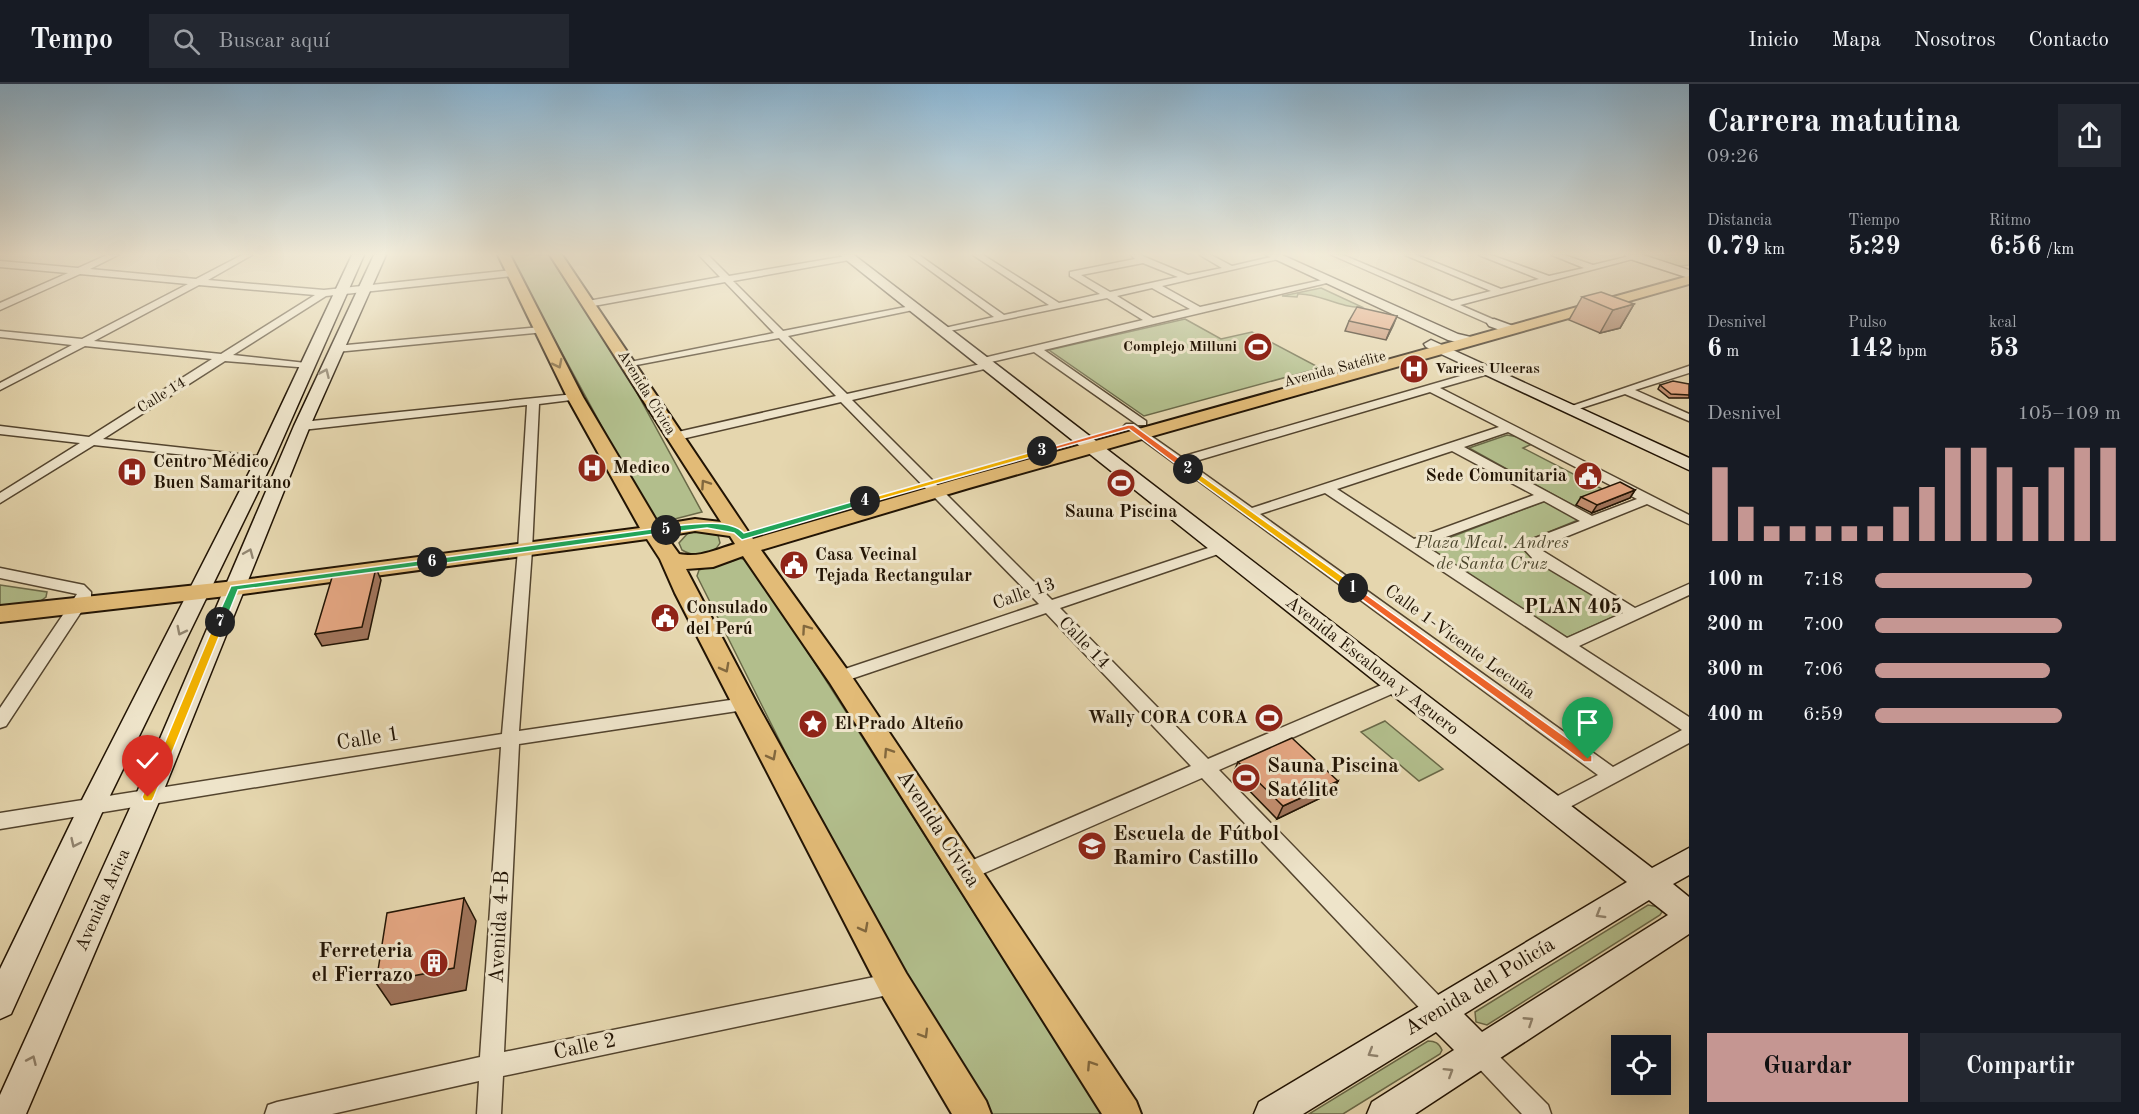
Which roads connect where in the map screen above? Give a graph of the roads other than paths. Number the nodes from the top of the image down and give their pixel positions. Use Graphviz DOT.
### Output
graph roads {
  1 [pos="157,303"];
  2 [pos="315,303"];
  3 [pos="329,303"];
  4 [pos="359,303"];
  5 [pos="528,303"];
  6 [pos="593,303"];
  7 [pos="750,303"];
  8 [pos="908,303"];
  9 [pos="981,303"];
  10 [pos="1052,303"];
  11 [pos="1071,303"];
  12 [pos="1122,303"];
  13 [pos="1186,303"];
  14 [pos="1233,303"];
  15 [pos="1380,303"];
  16 [pos="1456,303"];
  17 [pos="1566,303"];
  18 [pos="1605,303"];
  19 [pos="588,304"];
  20 [pos="1452,304"];
  21 [pos="1057,306"];
  22 [pos="913,307"];
  23 [pos="1200,311"];
  24 [pos="1002,318"];
  25 [pos="1153,322"];
  26 [pos="1494,323"];
  27 [pos="541,330"];
  28 [pos="1511,330"];
  29 [pos="944,331"];
  30 [pos="0,334"];
  31 [pos="781,334"];
  32 [pos="1452,341"];
  33 [pos="84,343"];
  34 [pos="336,349"];
  35 [pos="1036,349"];
  36 [pos="221,359"];
  37 [pos="986,363"];
  38 [pos="630,365"];
  39 [pos="306,366"];
  40 [pos="1689,369"];
  41 [pos="1488,371"];
  42 [pos="1670,375"];
  43 [pos="1689,383"];
  44 [pos="0,387"];
  45 [pos="1431,388"];
  46 [pos="1624,390"];
  47 [pos="575,397"];
  48 [pos="846,398"];
  49 [pos="533,402"];
  50 [pos="1569,409"];
  51 [pos="1689,418"];
  52 [pos="302,426"];
  53 [pos="1137,428"];
  54 [pos="1509,428"];
  55 [pos="0,430"];
  56 [pos="673,437"];
  57 [pos="91,442"];
  58 [pos="1088,443"];
  59 [pos="1453,446"];
  60 [pos="264,461"];
  61 [pos="1179,462"];
  62 [pos="1689,465"];
  63 [pos="932,488"];
  64 [pos="1327,488"];
  65 [pos="1544,496"];
  66 [pos="0,499"];
  67 [pos="1648,499"];
  68 [pos="1250,513"];
  69 [pos="1689,519"];
  70 [pos="1591,521"];
  71 [pos="654,532"];
  72 [pos="743,538"];
  73 [pos="1413,544"];
  74 [pos="1222,548"];
  75 [pos="525,550"];
  76 [pos="671,559"];
  77 [pos="0,573"];
  78 [pos="234,588"];
  79 [pos="201,590"];
  80 [pos="1689,590"];
  81 [pos="79,605"];
  82 [pos="1048,606"];
  83 [pos="0,614"];
  84 [pos="1635,614"];
  85 [pos="1566,645"];
  86 [pos="839,677"];
  87 [pos="1396,686"];
  88 [pos="744,704"];
  89 [pos="0,721"];
  90 [pos="1689,726"];
  91 [pos="1689,735"];
  92 [pos="510,739"];
  93 [pos="1204,769"];
  94 [pos="1612,776"];
  95 [pos="148,797"];
  96 [pos="92,806"];
  97 [pos="1553,808"];
  98 [pos="0,821"];
  99 [pos="1689,860"];
  100 [pos="966,872"];
  101 [pos="1650,884"];
  102 [pos="1689,916"];
  103 [pos="894,984"];
  104 [pos="0,1003"];
  105 [pos="1440,1012"];
  106 [pos="1480,1053"];
  107 [pos="493,1066"];
  108 [pos="9,1114"];
  109 [pos="277,1114"];
  110 [pos="489,1114"];
  111 [pos="973,1114"];
  112 [pos="1123,1114"];
  113 [pos="1271,1114"];
  114 [pos="1384,1114"];
  115 [pos="1539,1114"];
  1 -- 33 [label="street"];
  2 -- 36 [label="street, Calle 14"];
  3 -- 39 [label="street"];
  4 -- 34 [label="street, Avenida Arica"];
  5 -- 27 [label="main road"];
  6 -- 19 [label="street"];
  7 -- 31 [label="street, Calle 14"];
  8 -- 22 [label="street, Avenida Escalona y Aguero"];
  9 -- 24 [label="street"];
  10 -- 21 [label="street"];
  11 -- 21 [label="street"];
  12 -- 25 [label="street"];
  13 -- 23 [label="street"];
  14 -- 23 [label="street"];
  15 -- 32 [label="street"];
  16 -- 20 [label="street"];
  17 -- 26 [label="main road, Avenida Satélite"];
  18 -- 28 [label="main road, Avenida Satélite"];
  19 -- 38 [label="main road, Avenida Cívica"];
  20 -- 26 [label="street"];
  21 -- 24 [label="street"];
  22 -- 29 [label="street, Avenida Escalona y Aguero"];
  22 -- 31 [label="street"];
  23 -- 25 [label="street"];
  24 -- 29 [label="street"];
  25 -- 35 [label="street"];
  26 -- 28 [label="street"];
  26 -- 32 [label="main road, Avenida Satélite"];
  27 -- 34 [label="street"];
  27 -- 47 [label="main road, one-way"];
  28 -- 32 [label="main road, Avenida Satélite"];
  29 -- 37 [label="street, Avenida Escalona y Aguero"];
  30 -- 33 [label="street"];
  31 -- 38 [label="street"];
  31 -- 48 [label="street, Calle 14"];
  32 -- 41 [label="street"];
  32 -- 53 [label="main road, Avenida Satélite"];
  33 -- 36 [label="street"];
  33 -- 44 [label="street"];
  52 -- 34 [label="street, Avenida Arica, one-way"];
  35 -- 37 [label="street"];
  35 -- 53 [label="street, Calle 1-Vicente Lecuña"];
  36 -- 39 [label="street"];
  36 -- 57 [label="street, Calle 14"];
  37 -- 48 [label="street"];
  37 -- 58 [label="street, Avenida Escalona y Aguero"];
  38 -- 56 [label="main road, Avenida Cívica"];
  39 -- 60 [label="street"];
  40 -- 42 [label="street"];
  41 -- 45 [label="street"];
  41 -- 50 [label="street"];
  42 -- 43 [label="street"];
  42 -- 46 [label="street"];
  45 -- 54 [label="street"];
  45 -- 61 [label="street"];
  46 -- 50 [label="street"];
  46 -- 51 [label="street"];
  47 -- 49 [label="street"];
  47 -- 71 [label="main road"];
  48 -- 56 [label="street"];
  48 -- 63 [label="street, Calle 14"];
  49 -- 52 [label="street"];
  49 -- 75 [label="street, Avenida 4-B"];
  50 -- 62 [label="street"];
  78 -- 52 [label="street, Avenida Arica, one-way"];
  53 -- 58 [label="main road, Avenida Satélite"];
  53 -- 61 [label="street, Calle 1-Vicente Lecuña"];
  54 -- 59 [label="street"];
  54 -- 67 [label="street"];
  55 -- 57 [label="street"];
  72 -- 56 [label="main road, Avenida Cívica, one-way"];
  57 -- 60 [label="street"];
  57 -- 66 [label="street, Calle 14"];
  58 -- 63 [label="main road, Avenida Satélite"];
  58 -- 74 [label="street, Avenida Escalona y Aguero"];
  59 -- 64 [label="street"];
  59 -- 65 [label="street"];
  60 -- 79 [label="street"];
  61 -- 68 [label="street, Calle 1-Vicente Lecuña"];
  63 -- 72 [label="main road, Avenida Satélite"];
  63 -- 82 [label="street, Calle 14"];
  64 -- 68 [label="street"];
  64 -- 73 [label="street"];
  65 -- 70 [label="street"];
  65 -- 73 [label="street"];
  67 -- 69 [label="street"];
  67 -- 70 [label="street"];
  68 -- 94 [label="street, Calle 1-Vicente Lecuña"];
  70 -- 84 [label="street"];
  71 -- 72 [label="main road"];
  71 -- 75 [label="main road"];
  71 -- 76 [label="main road"];
  72 -- 76 [label="main road, Avenida Satélite"];
  86 -- 72 [label="main road, Avenida Cívica, one-way"];
  73 -- 85 [label="street"];
  74 -- 82 [label="street, Calle 13"];
  74 -- 87 [label="street, Avenida Escalona y Aguero"];
  75 -- 78 [label="main road"];
  75 -- 92 [label="street, Avenida 4-B"];
  76 -- 88 [label="main road, one-way"];
  77 -- 81 [label="street"];
  78 -- 79 [label="main road"];
  78 -- 95 [label="street, Avenida Arica"];
  79 -- 81 [label="main road"];
  79 -- 96 [label="street, one-way"];
  80 -- 84 [label="street"];
  81 -- 83 [label="main road"];
  81 -- 89 [label="street"];
  82 -- 86 [label="street, Calle 13"];
  82 -- 93 [label="street, Calle 14"];
  84 -- 85 [label="street"];
  85 -- 90 [label="street"];
  100 -- 86 [label="main road, Avenida Cívica, one-way"];
  87 -- 93 [label="street"];
  87 -- 97 [label="street, Avenida Escalona y Aguero"];
  88 -- 92 [label="street, Calle 1"];
  88 -- 103 [label="main road, one-way"];
  91 -- 94 [label="street"];
  92 -- 95 [label="street, Calle 1"];
  92 -- 107 [label="street, Avenida 4-B"];
  93 -- 100 [label="street"];
  93 -- 105 [label="street, Calle 14"];
  94 -- 97 [label="street"];
  95 -- 96 [label="street, Calle 1"];
  108 -- 95 [label="street, Avenida Arica, one-way"];
  96 -- 98 [label="street, Calle 1"];
  96 -- 104 [label="street, one-way"];
  97 -- 101 [label="street, Avenida Escalona y Aguero"];
  99 -- 101 [label="street, Avenida del Policía"];
  112 -- 100 [label="main road, Avenida Cívica, one-way"];
  101 -- 102 [label="street, Avenida Escalona y Aguero"];
  101 -- 105 [label="street, Avenida del Policía, one-way"];
  106 -- 102 [label="street, one-way"];
  103 -- 107 [label="street, Calle 2"];
  103 -- 111 [label="main road, one-way"];
  105 -- 106 [label="street"];
  105 -- 113 [label="street, Avenida del Policía, one-way"];
  114 -- 106 [label="street, one-way"];
  106 -- 115 [label="street"];
  107 -- 109 [label="street, Calle 2"];
  107 -- 110 [label="street, Avenida 4-B"];
}
